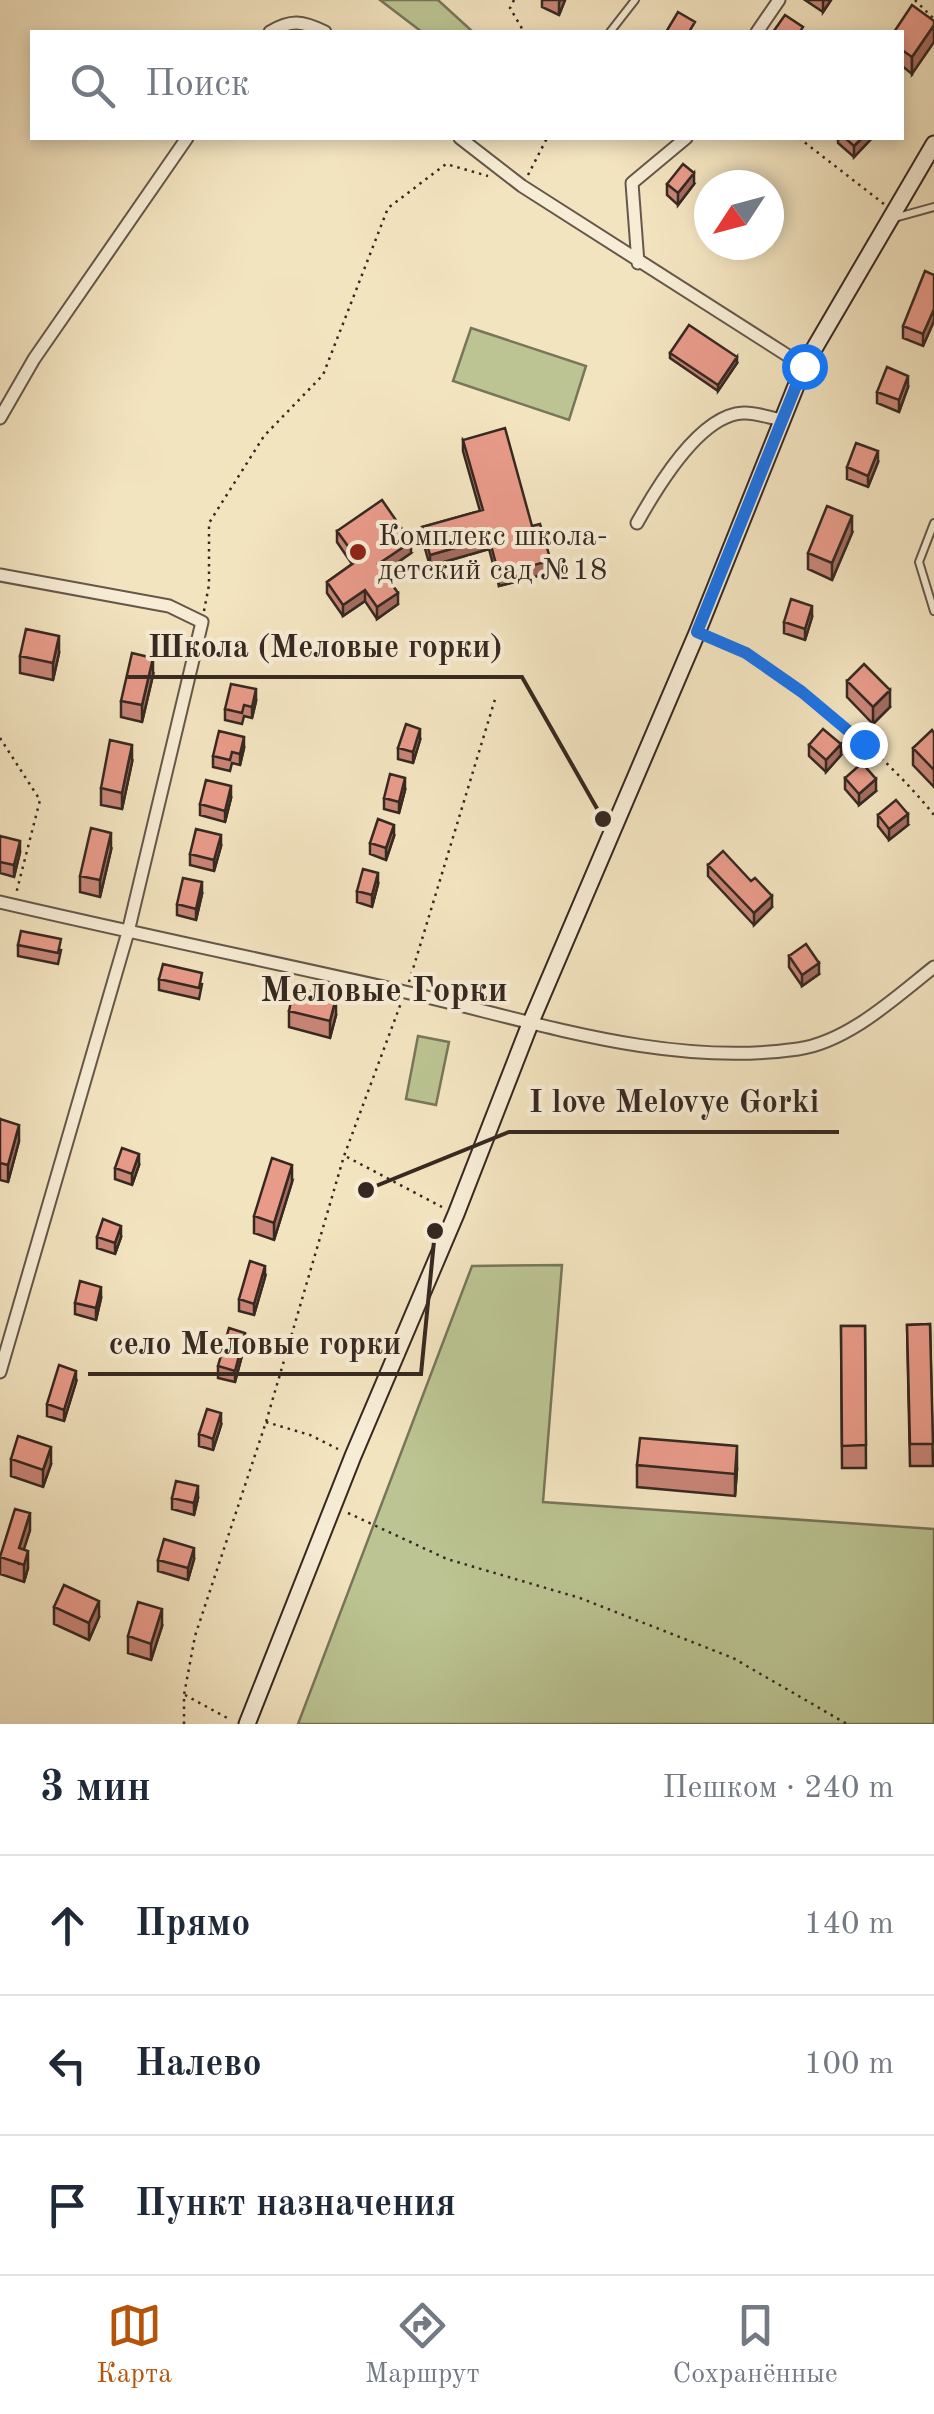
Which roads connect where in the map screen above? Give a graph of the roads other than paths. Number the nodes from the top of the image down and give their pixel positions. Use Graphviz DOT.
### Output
graph roads {
  1 [pos="635,0"];
  2 [pos="779,0"];
  3 [pos="273,30"];
  4 [pos="322,30"];
  5 [pos="612,30"];
  6 [pos="758,30"];
  7 [pos="185,140"];
  8 [pos="463,140"];
  9 [pos="684,140"];
  10 [pos="934,144"];
  11 [pos="934,208"];
  12 [pos="891,216"];
  13 [pos="638,263"];
  14 [pos="804,366"];
  15 [pos="0,418"];
  16 [pos="782,420"];
  17 [pos="637,523"];
  18 [pos="934,523"];
  19 [pos="0,575"];
  20 [pos="934,611"];
  21 [pos="6,904"];
  22 [pos="128,932"];
  23 [pos="934,967"];
  24 [pos="530,1024"];
  25 [pos="0,1372"];
  26 [pos="244,1724"];
  1 -- 5 [label="lane"];
  2 -- 6 [label="street"];
  3 -- 4 [label="street"];
  7 -- 15 [label="street"];
  8 -- 13 [label="street"];
  9 -- 13 [label="street"];
  10 -- 12 [label="street"];
  11 -- 12 [label="lane"];
  12 -- 14 [label="street"];
  13 -- 14 [label="street"];
  14 -- 16 [label="street"];
  16 -- 17 [label="street"];
  16 -- 24 [label="street"];
  18 -- 20 [label="lane"];
  19 -- 22 [label="street"];
  21 -- 22 [label="street"];
  22 -- 24 [label="street"];
  22 -- 25 [label="street"];
  23 -- 24 [label="street"];
  24 -- 26 [label="street"];
}
